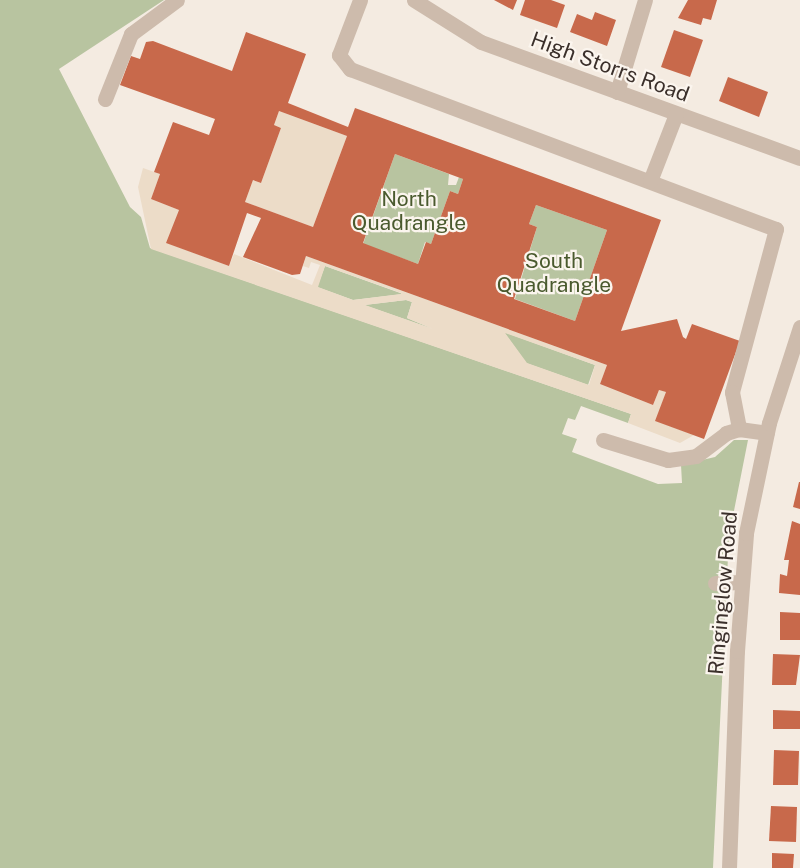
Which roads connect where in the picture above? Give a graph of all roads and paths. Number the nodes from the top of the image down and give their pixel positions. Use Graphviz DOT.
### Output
graph roads {
  1 [pos="177,0"];
  2 [pos="360,0"];
  3 [pos="414,0"];
  4 [pos="645,0"];
  5 [pos="617,92"];
  6 [pos="105,99"];
  7 [pos="676,114"];
  8 [pos="800,158"];
  9 [pos="650,181"];
  10 [pos="800,327"];
  11 [pos="739,429"];
  12 [pos="767,433"];
  13 [pos="603,440"];
  14 [pos="741,582"];
  15 [pos="715,583"];
  16 [pos="729,868"];
  1 -- 6 [label="street"];
  2 -- 9 [label="street"];
  3 -- 5 [label="street, High Storrs Road"];
  4 -- 5 [label="street"];
  5 -- 7 [label="street, High Storrs Road"];
  7 -- 8 [label="street, High Storrs Road"];
  7 -- 9 [label="street"];
  9 -- 11 [label="street"];
  10 -- 12 [label="street, Ringinglow Road"];
  11 -- 12 [label="street"];
  11 -- 13 [label="street"];
  12 -- 14 [label="street, Ringinglow Road"];
  14 -- 15 [label="street"];
  14 -- 16 [label="street, Ringinglow Road"];
}
